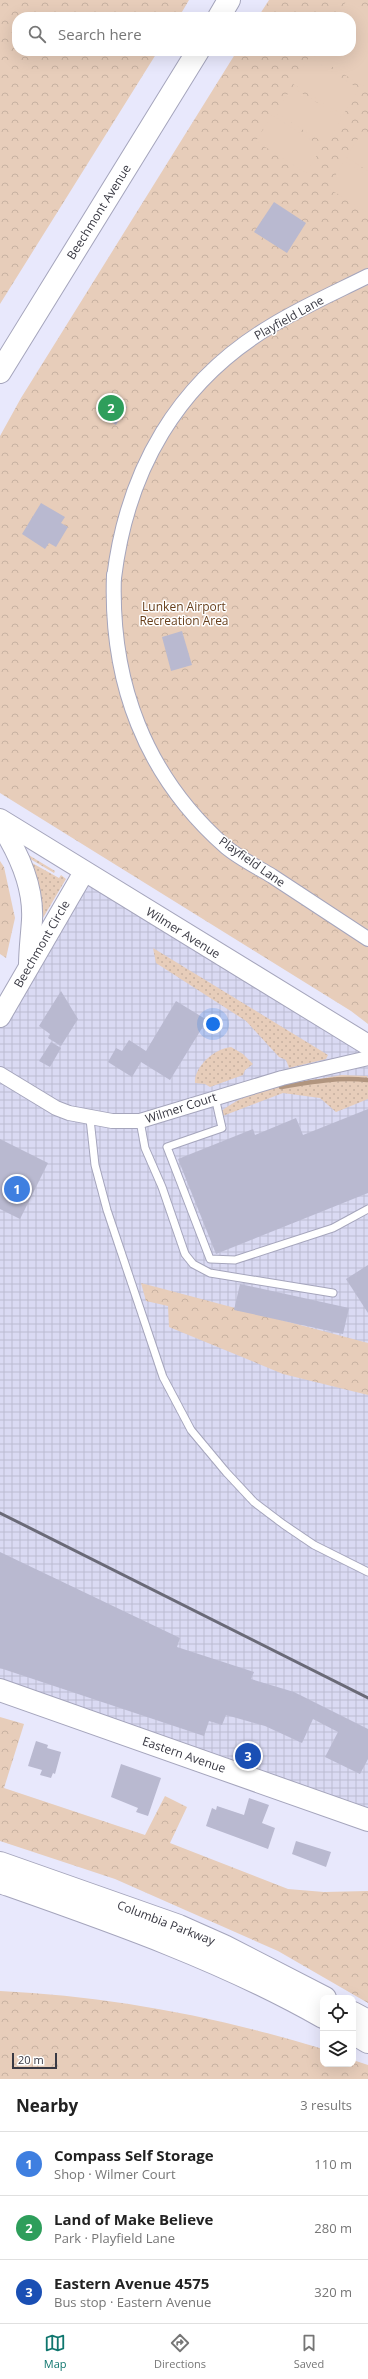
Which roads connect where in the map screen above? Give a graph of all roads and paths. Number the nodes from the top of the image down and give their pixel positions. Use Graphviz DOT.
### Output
graph roads {
  1 [pos="229,0"];
  2 [pos="222,12"];
  3 [pos="195,56"];
  4 [pos="368,276"];
  5 [pos="0,372"];
  6 [pos="0,819"];
  7 [pos="0,824"];
  8 [pos="84,872"];
  9 [pos="368,939"];
  10 [pos="28,967"];
  11 [pos="0,1017"];
  12 [pos="368,1045"];
  13 [pos="368,1058"];
  14 [pos="0,1074"];
  15 [pos="215,1097"];
  16 [pos="90,1119"];
  17 [pos="140,1121"];
  18 [pos="368,1209"];
  19 [pos="333,1293"];
  20 [pos="368,1572"];
  21 [pos="0,1690"];
  22 [pos="368,1820"];
  23 [pos="0,1863"];
  24 [pos="0,1882"];
  25 [pos="320,1995"];
  26 [pos="320,2015"];
  27 [pos="356,2015"];
  28 [pos="368,2021"];
  29 [pos="356,2035"];
  30 [pos="368,2042"];
  1 -- 2 [label="main road"];
  3 -- 5 [label="main road, Beechmont Avenue"];
  4 -- 9 [label="street, Playfield Lane"];
  6 -- 8 [label="street, Wilmer Avenue"];
  7 -- 10 [label="street"];
  8 -- 10 [label="street, Beechmont Circle"];
  8 -- 12 [label="street, Wilmer Avenue"];
  10 -- 11 [label="street, Beechmont Circle"];
  13 -- 15 [label="street, Wilmer Court"];
  14 -- 16 [label="street, Wilmer Court"];
  15 -- 17 [label="street, Wilmer Court"];
  15 -- 18 [label="lane"];
  16 -- 17 [label="street, Wilmer Court"];
  16 -- 20 [label="lane"];
  17 -- 19 [label="lane"];
  21 -- 22 [label="main road, Eastern Avenue"];
  23 -- 25 [label="main road, Columbia Parkway"];
  24 -- 26 [label="main road, Columbia Parkway"];
  27 -- 28 [label="main road"];
  29 -- 30 [label="main road"];
}
